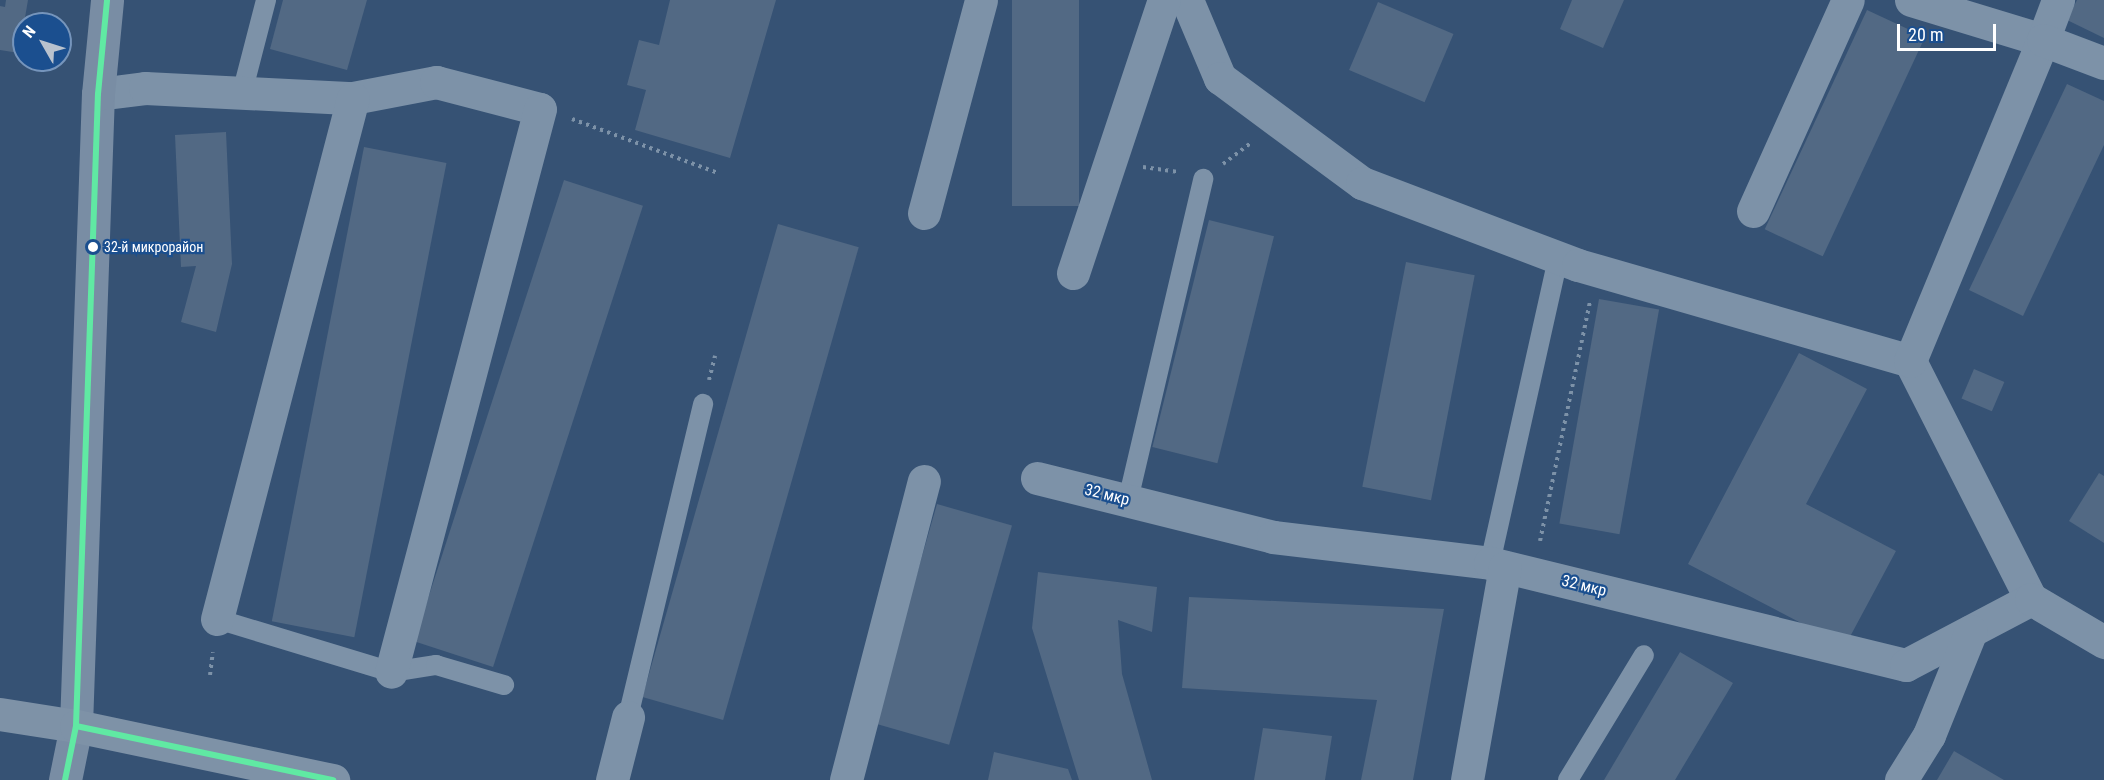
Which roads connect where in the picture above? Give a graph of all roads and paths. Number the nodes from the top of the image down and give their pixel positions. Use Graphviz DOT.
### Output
graph roads {
  1 [pos="107,0"];
  2 [pos="266,0"];
  3 [pos="981,0"];
  4 [pos="1164,0"];
  5 [pos="1188,0"];
  6 [pos="1848,0"];
  7 [pos="1911,0"];
  8 [pos="2058,0"];
  9 [pos="2043,40"];
  10 [pos="2104,63"];
  11 [pos="242,93"];
  12 [pos="98,94"];
  13 [pos="353,98"];
  14 [pos="540,110"];
  15 [pos="1279,121"];
  16 [pos="718,173"];
  17 [pos="1203,179"];
  18 [pos="1753,211"];
  19 [pos="924,213"];
  20 [pos="1558,258"];
  21 [pos="1596,270"];
  22 [pos="1073,273"];
  23 [pos="1910,361"];
  24 [pos="704,404"];
  25 [pos="1038,478"];
  26 [pos="924,481"];
  27 [pos="1128,500"];
  28 [pos="1509,568"];
  29 [pos="2031,599"];
  30 [pos="217,619"];
  31 [pos="1971,631"];
  32 [pos="2104,642"];
  33 [pos="1644,655"];
  34 [pos="391,672"];
  35 [pos="504,685"];
  36 [pos="0,714"];
  37 [pos="628,717"];
  38 [pos="76,726"];
  39 [pos="65,780"];
  40 [pos="333,780"];
  41 [pos="612,780"];
  42 [pos="846,780"];
  43 [pos="1467,780"];
  44 [pos="1568,780"];
  45 [pos="1901,780"];
  1 -- 12 [label="main road"];
  2 -- 11 [label="lane"];
  3 -- 19 [label="street"];
  4 -- 22 [label="street"];
  5 -- 15 [label="street"];
  6 -- 18 [label="street"];
  7 -- 9 [label="street"];
  8 -- 9 [label="street"];
  9 -- 10 [label="street"];
  9 -- 23 [label="street"];
  11 -- 12 [label="street"];
  11 -- 13 [label="street"];
  12 -- 38 [label="main road"];
  13 -- 14 [label="street"];
  13 -- 30 [label="street"];
  14 -- 16 [label="path"];
  14 -- 34 [label="street"];
  15 -- 17 [label="path"];
  15 -- 20 [label="street"];
  17 -- 27 [label="lane"];
  20 -- 21 [label="street"];
  20 -- 28 [label="lane"];
  21 -- 23 [label="street"];
  21 -- 28 [label="path"];
  23 -- 29 [label="street"];
  24 -- 37 [label="lane"];
  25 -- 27 [label="street, 32 мкр"];
  26 -- 42 [label="street"];
  27 -- 28 [label="street, 32 мкр"];
  28 -- 31 [label="street, 32 мкр"];
  28 -- 43 [label="street"];
  29 -- 31 [label="street, 32 мкр"];
  29 -- 32 [label="street"];
  30 -- 34 [label="lane"];
  31 -- 45 [label="street"];
  33 -- 44 [label="lane"];
  34 -- 35 [label="lane"];
  36 -- 38 [label="highway"];
  37 -- 41 [label="street"];
  38 -- 39 [label="main road"];
  38 -- 40 [label="highway"];
}
